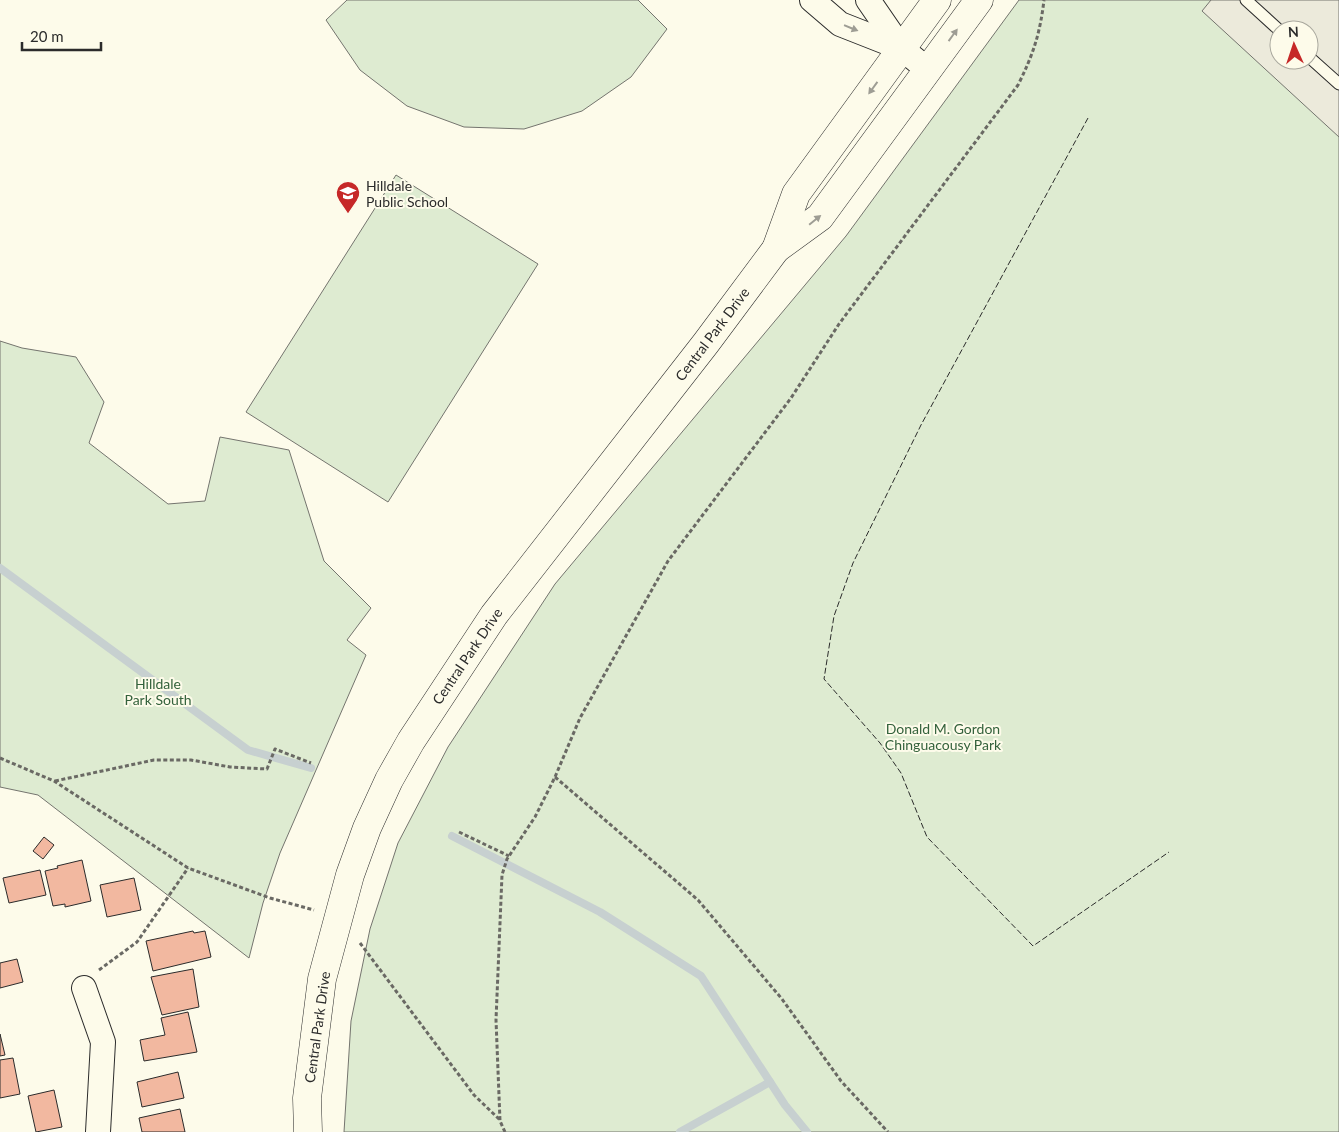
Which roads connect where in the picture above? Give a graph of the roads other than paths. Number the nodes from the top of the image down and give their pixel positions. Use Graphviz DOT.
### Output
graph roads {
  1 [pos="812,0"];
  2 [pos="868,0"];
  3 [pos="936,0"];
  4 [pos="978,0"];
  5 [pos="1246,0"];
  6 [pos="1269,21"];
  7 [pos="901,48"];
  8 [pos="1319,66"];
  9 [pos="927,70"];
  10 [pos="1339,84"];
  11 [pos="776,250"];
  12 [pos="84,988"];
  13 [pos="98,1132"];
  14 [pos="308,1132"];
  1 -- 7 [label="street, one-way"];
  2 -- 7 [label="street"];
  3 -- 7 [label="street, Central Park Drive"];
  9 -- 4 [label="street, Central Park Drive, one-way"];
  5 -- 6 [label="lane"];
  7 -- 9 [label="street"];
  7 -- 11 [label="street, Central Park Drive, one-way"];
  8 -- 10 [label="lane"];
  11 -- 9 [label="street, Central Park Drive, one-way"];
  11 -- 14 [label="street, Central Park Drive"];
  12 -- 13 [label="street"];
}
